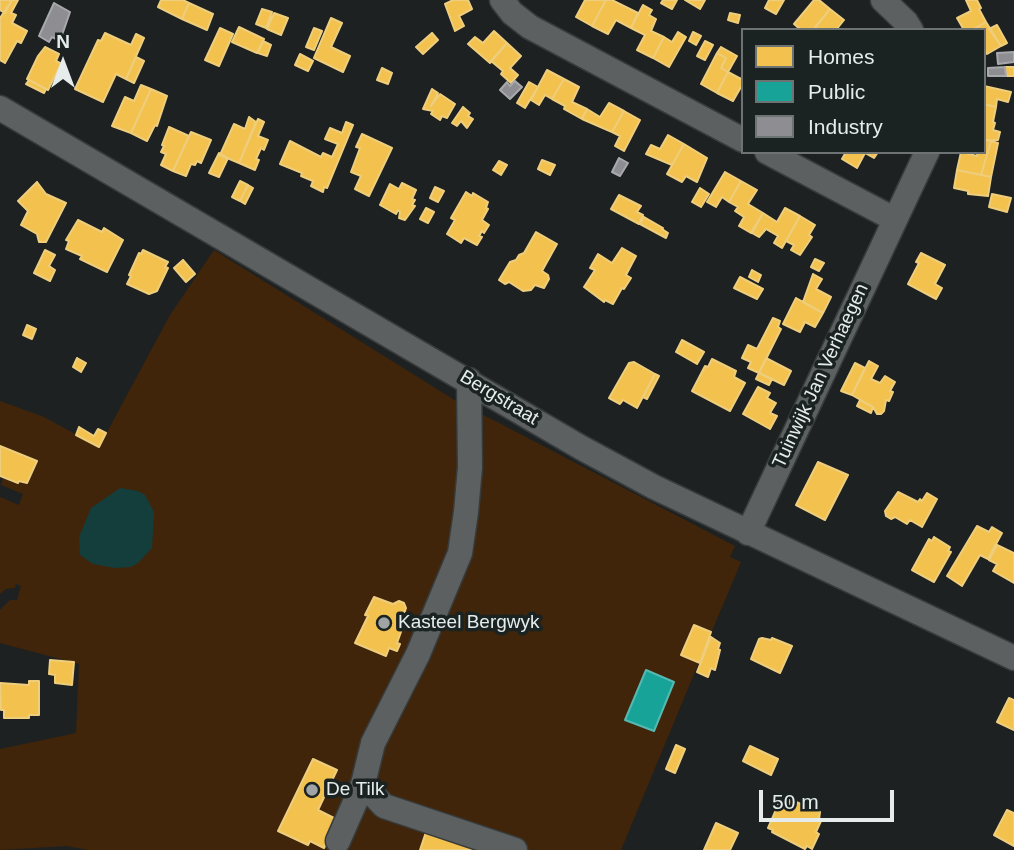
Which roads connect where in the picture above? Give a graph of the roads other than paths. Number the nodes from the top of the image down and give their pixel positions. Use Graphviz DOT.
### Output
graph roads {
  1 [pos="502,0"];
  2 [pos="883,0"];
  3 [pos="910,28"];
  4 [pos="0,108"];
  5 [pos="741,139"];
  6 [pos="771,154"];
  7 [pos="926,154"];
  8 [pos="894,219"];
  9 [pos="469,380"];
  10 [pos="748,533"];
  11 [pos="1014,658"];
  12 [pos="363,784"];
  13 [pos="338,841"];
  14 [pos="515,850"];
  1 -- 5 [label="street"];
  2 -- 3 [label="street"];
  4 -- 9 [label="street, Bergstraat"];
  6 -- 8 [label="street"];
  7 -- 8 [label="street, Tuinwijk Jan Verhaegen"];
  8 -- 10 [label="street, Tuinwijk Jan Verhaegen"];
  9 -- 10 [label="street, Bergstraat"];
  9 -- 12 [label="street"];
  10 -- 11 [label="street, Bergstraat"];
  12 -- 13 [label="street"];
  12 -- 14 [label="street"];
}
